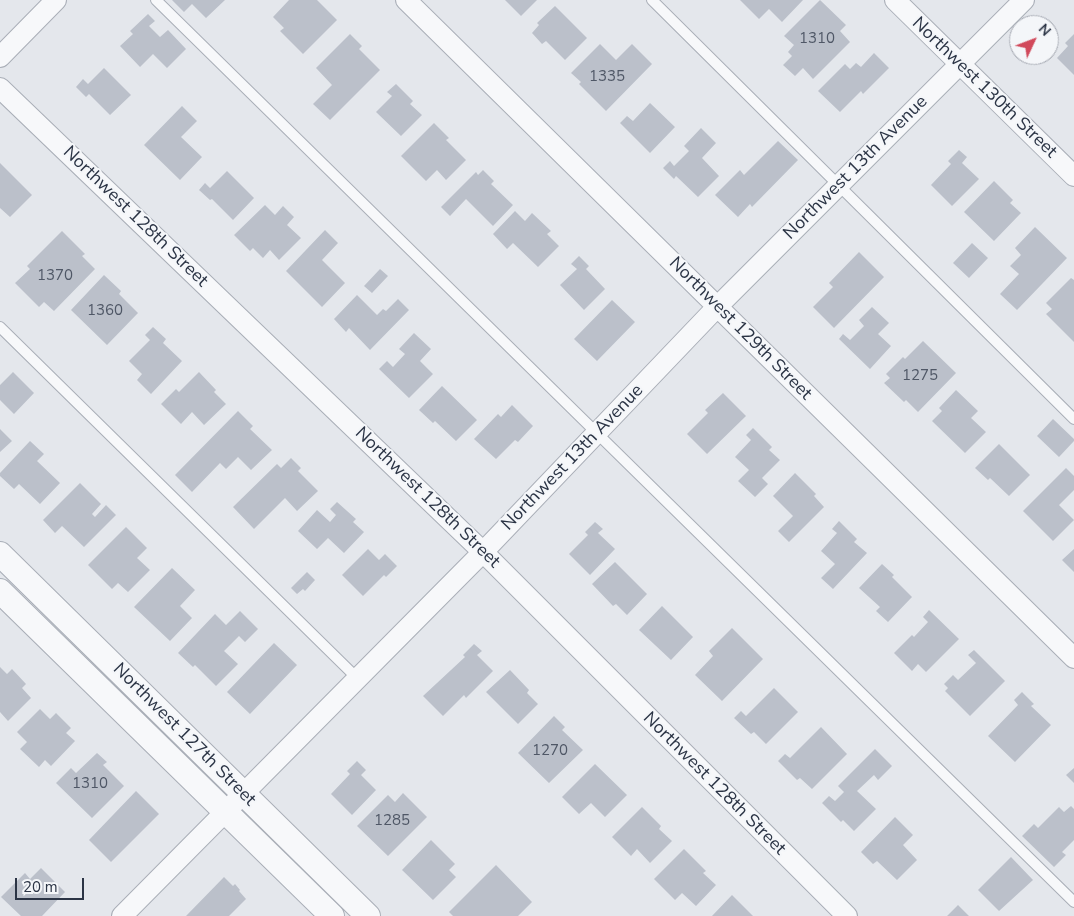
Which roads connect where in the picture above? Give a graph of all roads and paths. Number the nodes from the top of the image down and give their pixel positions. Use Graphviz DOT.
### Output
graph roads {
  1 [pos="56,0"];
  2 [pos="156,0"];
  3 [pos="406,0"];
  4 [pos="652,0"];
  5 [pos="895,0"];
  6 [pos="1024,0"];
  7 [pos="0,57"];
  8 [pos="959,64"];
  9 [pos="0,88"];
  10 [pos="1074,176"];
  11 [pos="838,185"];
  12 [pos="717,307"];
  13 [pos="0,327"];
  14 [pos="1074,419"];
  15 [pos="596,433"];
  16 [pos="483,552"];
  17 [pos="0,554"];
  18 [pos="0,591"];
  19 [pos="1074,658"];
  20 [pos="358,679"];
  21 [pos="243,794"];
  22 [pos="225,812"];
  23 [pos="1074,902"];
  24 [pos="122,916"];
  25 [pos="332,916"];
  26 [pos="368,916"];
  27 [pos="846,916"];
  1 -- 7 [label="street"];
  2 -- 15 [label="lane"];
  3 -- 12 [label="street, Northwest 129th Street"];
  4 -- 11 [label="lane"];
  5 -- 8 [label="street, Northwest 130th Street"];
  6 -- 8 [label="street, Northwest 13th Avenue"];
  8 -- 10 [label="street, Northwest 130th Street"];
  8 -- 11 [label="street, Northwest 13th Avenue"];
  9 -- 16 [label="street, Northwest 128th Street"];
  11 -- 12 [label="street, Northwest 13th Avenue"];
  11 -- 14 [label="lane"];
  12 -- 15 [label="street, Northwest 13th Avenue"];
  12 -- 19 [label="street, Northwest 129th Street"];
  13 -- 20 [label="lane"];
  15 -- 16 [label="street, Northwest 13th Avenue"];
  15 -- 23 [label="lane"];
  16 -- 20 [label="street, Northwest 13th Avenue"];
  16 -- 27 [label="street, Northwest 128th Street"];
  17 -- 21 [label="street, Northwest 127th Street"];
  18 -- 22 [label="street, Northwest 127th Street"];
  20 -- 21 [label="street, Northwest 13th Avenue"];
  21 -- 22 [label="street, Northwest 13th Avenue"];
  21 -- 26 [label="street, Northwest 127th Street"];
  22 -- 24 [label="street, Northwest 13th Avenue"];
  22 -- 25 [label="street, Northwest 127th Street"];
}
